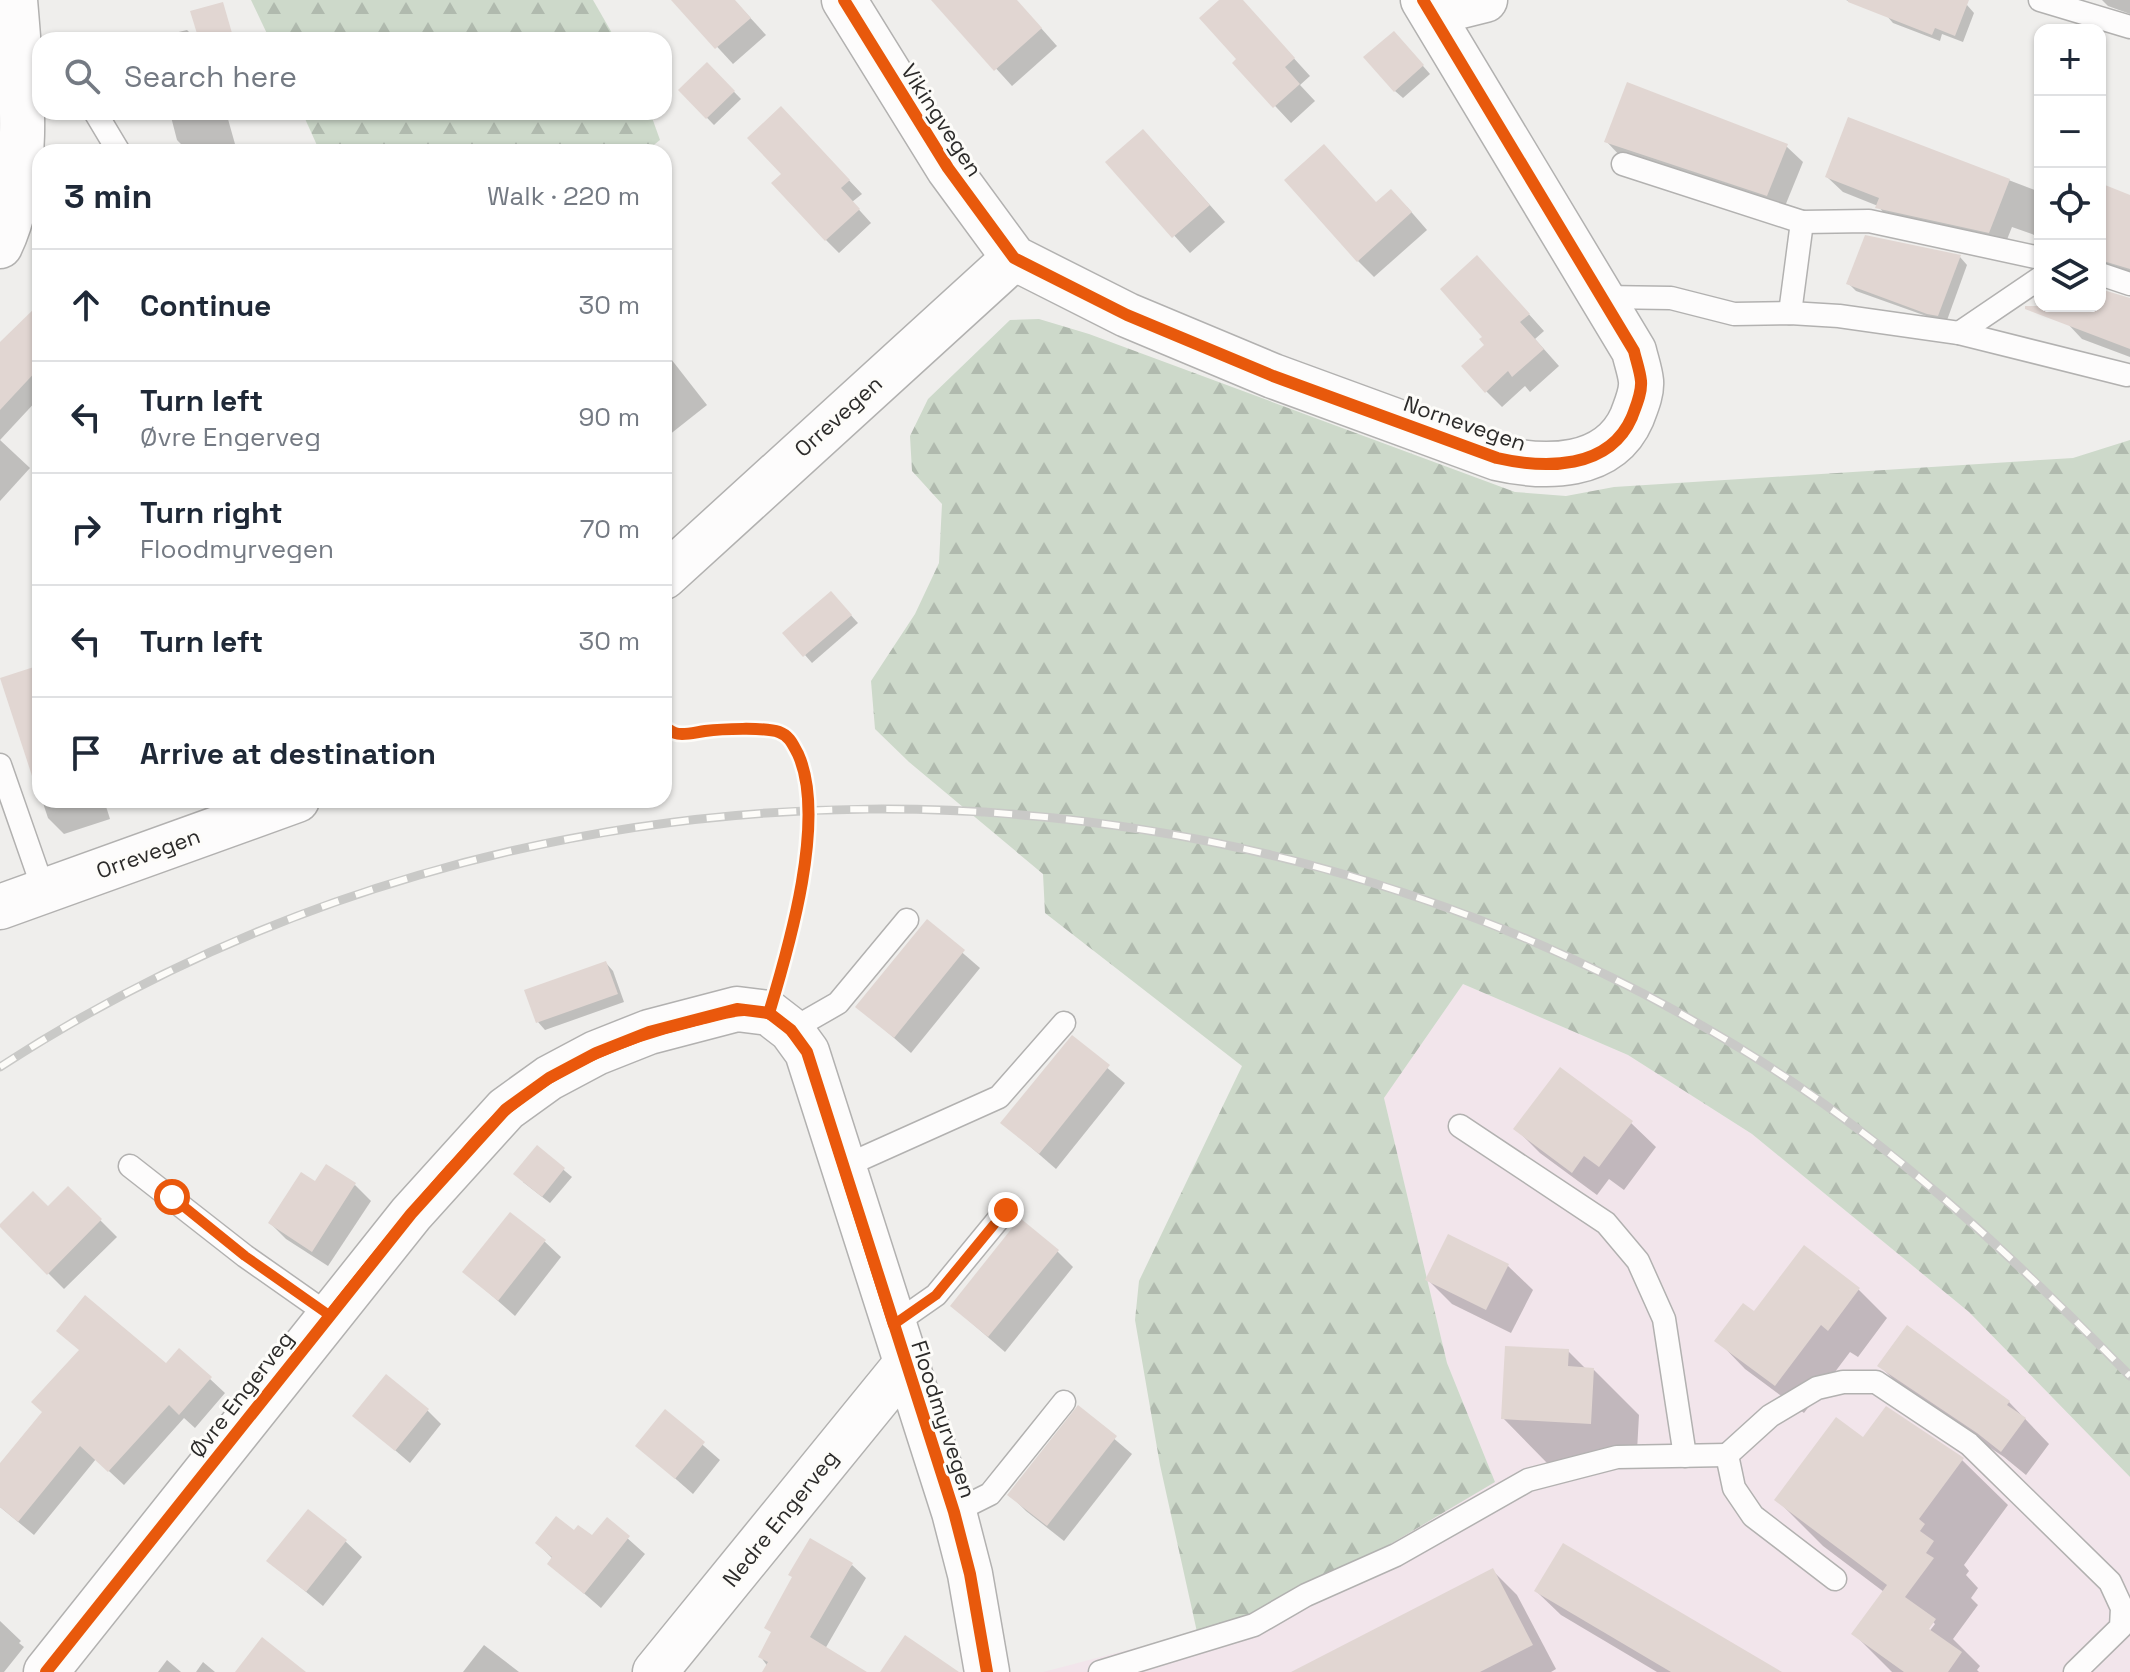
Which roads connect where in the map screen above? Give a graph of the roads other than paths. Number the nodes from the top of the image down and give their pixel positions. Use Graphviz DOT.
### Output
graph roads {
  1 [pos="15,0"];
  2 [pos="844,0"];
  3 [pos="1485,0"];
  4 [pos="2040,0"];
  5 [pos="1428,7"];
  6 [pos="2130,27"];
  7 [pos="29,53"];
  8 [pos="100,120"];
  9 [pos="114,144"];
  10 [pos="1623,164"];
  11 [pos="1802,222"];
  12 [pos="0,246"];
  13 [pos="2034,257"];
  14 [pos="1014,258"];
  15 [pos="2106,276"];
  16 [pos="2034,282"];
  17 [pos="2130,284"];
  18 [pos="1603,297"];
  19 [pos="1790,313"];
  20 [pos="1959,333"];
  21 [pos="2127,375"];
  22 [pos="672,570"];
  23 [pos="0,765"];
  24 [pos="229,811"];
  25 [pos="44,891"];
  26 [pos="0,907"];
  27 [pos="907,920"];
  28 [pos="780,1022"];
  29 [pos="1064,1023"];
  30 [pos="1460,1126"];
  31 [pos="130,1166"];
  32 [pos="843,1167"];
  33 [pos="1006,1210"];
  34 [pos="329,1315"];
  35 [pos="899,1345"];
  36 [pos="1064,1402"];
  37 [pos="1727,1455"];
  38 [pos="1685,1456"];
  39 [pos="954,1512"];
  40 [pos="1835,1579"];
  41 [pos="46,1672"];
  42 [pos="655,1672"];
  43 [pos="987,1672"];
  44 [pos="1100,1672"];
  45 [pos="2075,1672"];
  1 -- 7 [label="street"];
  2 -- 14 [label="street, Vikingvegen"];
  3 -- 5 [label="street"];
  4 -- 6 [label="lane"];
  5 -- 18 [label="street, Nornevegen"];
  7 -- 12 [label="street"];
  8 -- 9 [label="lane"];
  10 -- 11 [label="lane"];
  11 -- 13 [label="lane"];
  11 -- 19 [label="lane"];
  14 -- 18 [label="street, Nornevegen"];
  14 -- 22 [label="street, Orrevegen"];
  15 -- 17 [label="lane"];
  16 -- 20 [label="lane"];
  18 -- 19 [label="lane"];
  19 -- 20 [label="lane"];
  20 -- 21 [label="lane"];
  23 -- 25 [label="lane"];
  24 -- 25 [label="street, Orrevegen"];
  25 -- 26 [label="street, Orrevegen"];
  27 -- 28 [label="lane"];
  28 -- 32 [label="street, Floodmyrvegen"];
  28 -- 34 [label="street, Øvre Engerveg"];
  29 -- 32 [label="lane"];
  30 -- 38 [label="lane"];
  31 -- 34 [label="lane"];
  32 -- 35 [label="street, Floodmyrvegen"];
  33 -- 35 [label="lane"];
  34 -- 41 [label="street, Øvre Engerveg"];
  35 -- 39 [label="street, Floodmyrvegen"];
  35 -- 42 [label="street, Nedre Engerveg"];
  36 -- 39 [label="lane"];
  37 -- 38 [label="lane"];
  37 -- 40 [label="lane"];
  37 -- 45 [label="lane"];
  38 -- 44 [label="lane"];
  39 -- 43 [label="street, Floodmyrvegen"];
}
